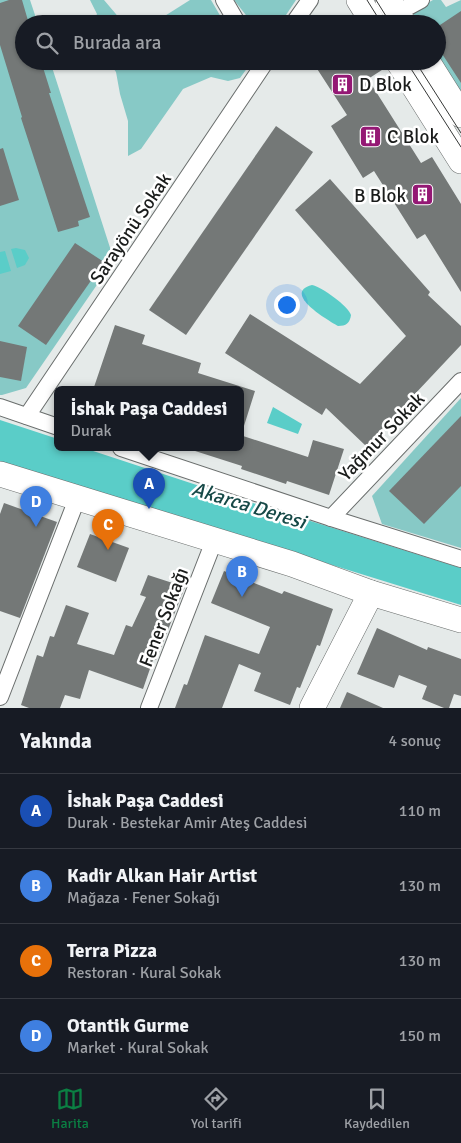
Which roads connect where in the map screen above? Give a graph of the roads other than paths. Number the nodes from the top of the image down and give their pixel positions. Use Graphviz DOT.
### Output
graph roads {
  1 [pos="224,0"];
  2 [pos="310,0"];
  3 [pos="359,0"];
  4 [pos="421,0"];
  5 [pos="396,12"];
  6 [pos="233,15"];
  7 [pos="299,15"];
  8 [pos="368,15"];
  9 [pos="259,70"];
  10 [pos="404,70"];
  11 [pos="433,70"];
  12 [pos="461,116"];
  13 [pos="461,161"];
  14 [pos="461,381"];
  15 [pos="0,406"];
  16 [pos="27,416"];
  17 [pos="54,426"];
  18 [pos="130,451"];
  19 [pos="0,474"];
  20 [pos="77,499"];
  21 [pos="331,518"];
  22 [pos="214,541"];
  23 [pos="461,559"];
  24 [pos="371,593"];
  25 [pos="461,620"];
  26 [pos="0,697"];
  27 [pos="149,708"];
  28 [pos="312,708"];
  1 -- 6 [label="street"];
  2 -- 7 [label="street"];
  3 -- 8 [label="main road"];
  4 -- 5 [label="street"];
  9 -- 16 [label="street, Sarayönü Sokak"];
  10 -- 13 [label="main road"];
  11 -- 12 [label="main road"];
  14 -- 21 [label="street, Yağmur Sokak"];
  15 -- 16 [label="street"];
  16 -- 17 [label="street"];
  18 -- 21 [label="street"];
  19 -- 20 [label="main road"];
  20 -- 22 [label="main road"];
  20 -- 26 [label="street"];
  21 -- 23 [label="street"];
  22 -- 24 [label="main road"];
  22 -- 27 [label="street, Fener Sokağı"];
  24 -- 25 [label="main road"];
  24 -- 28 [label="main road"];
}
